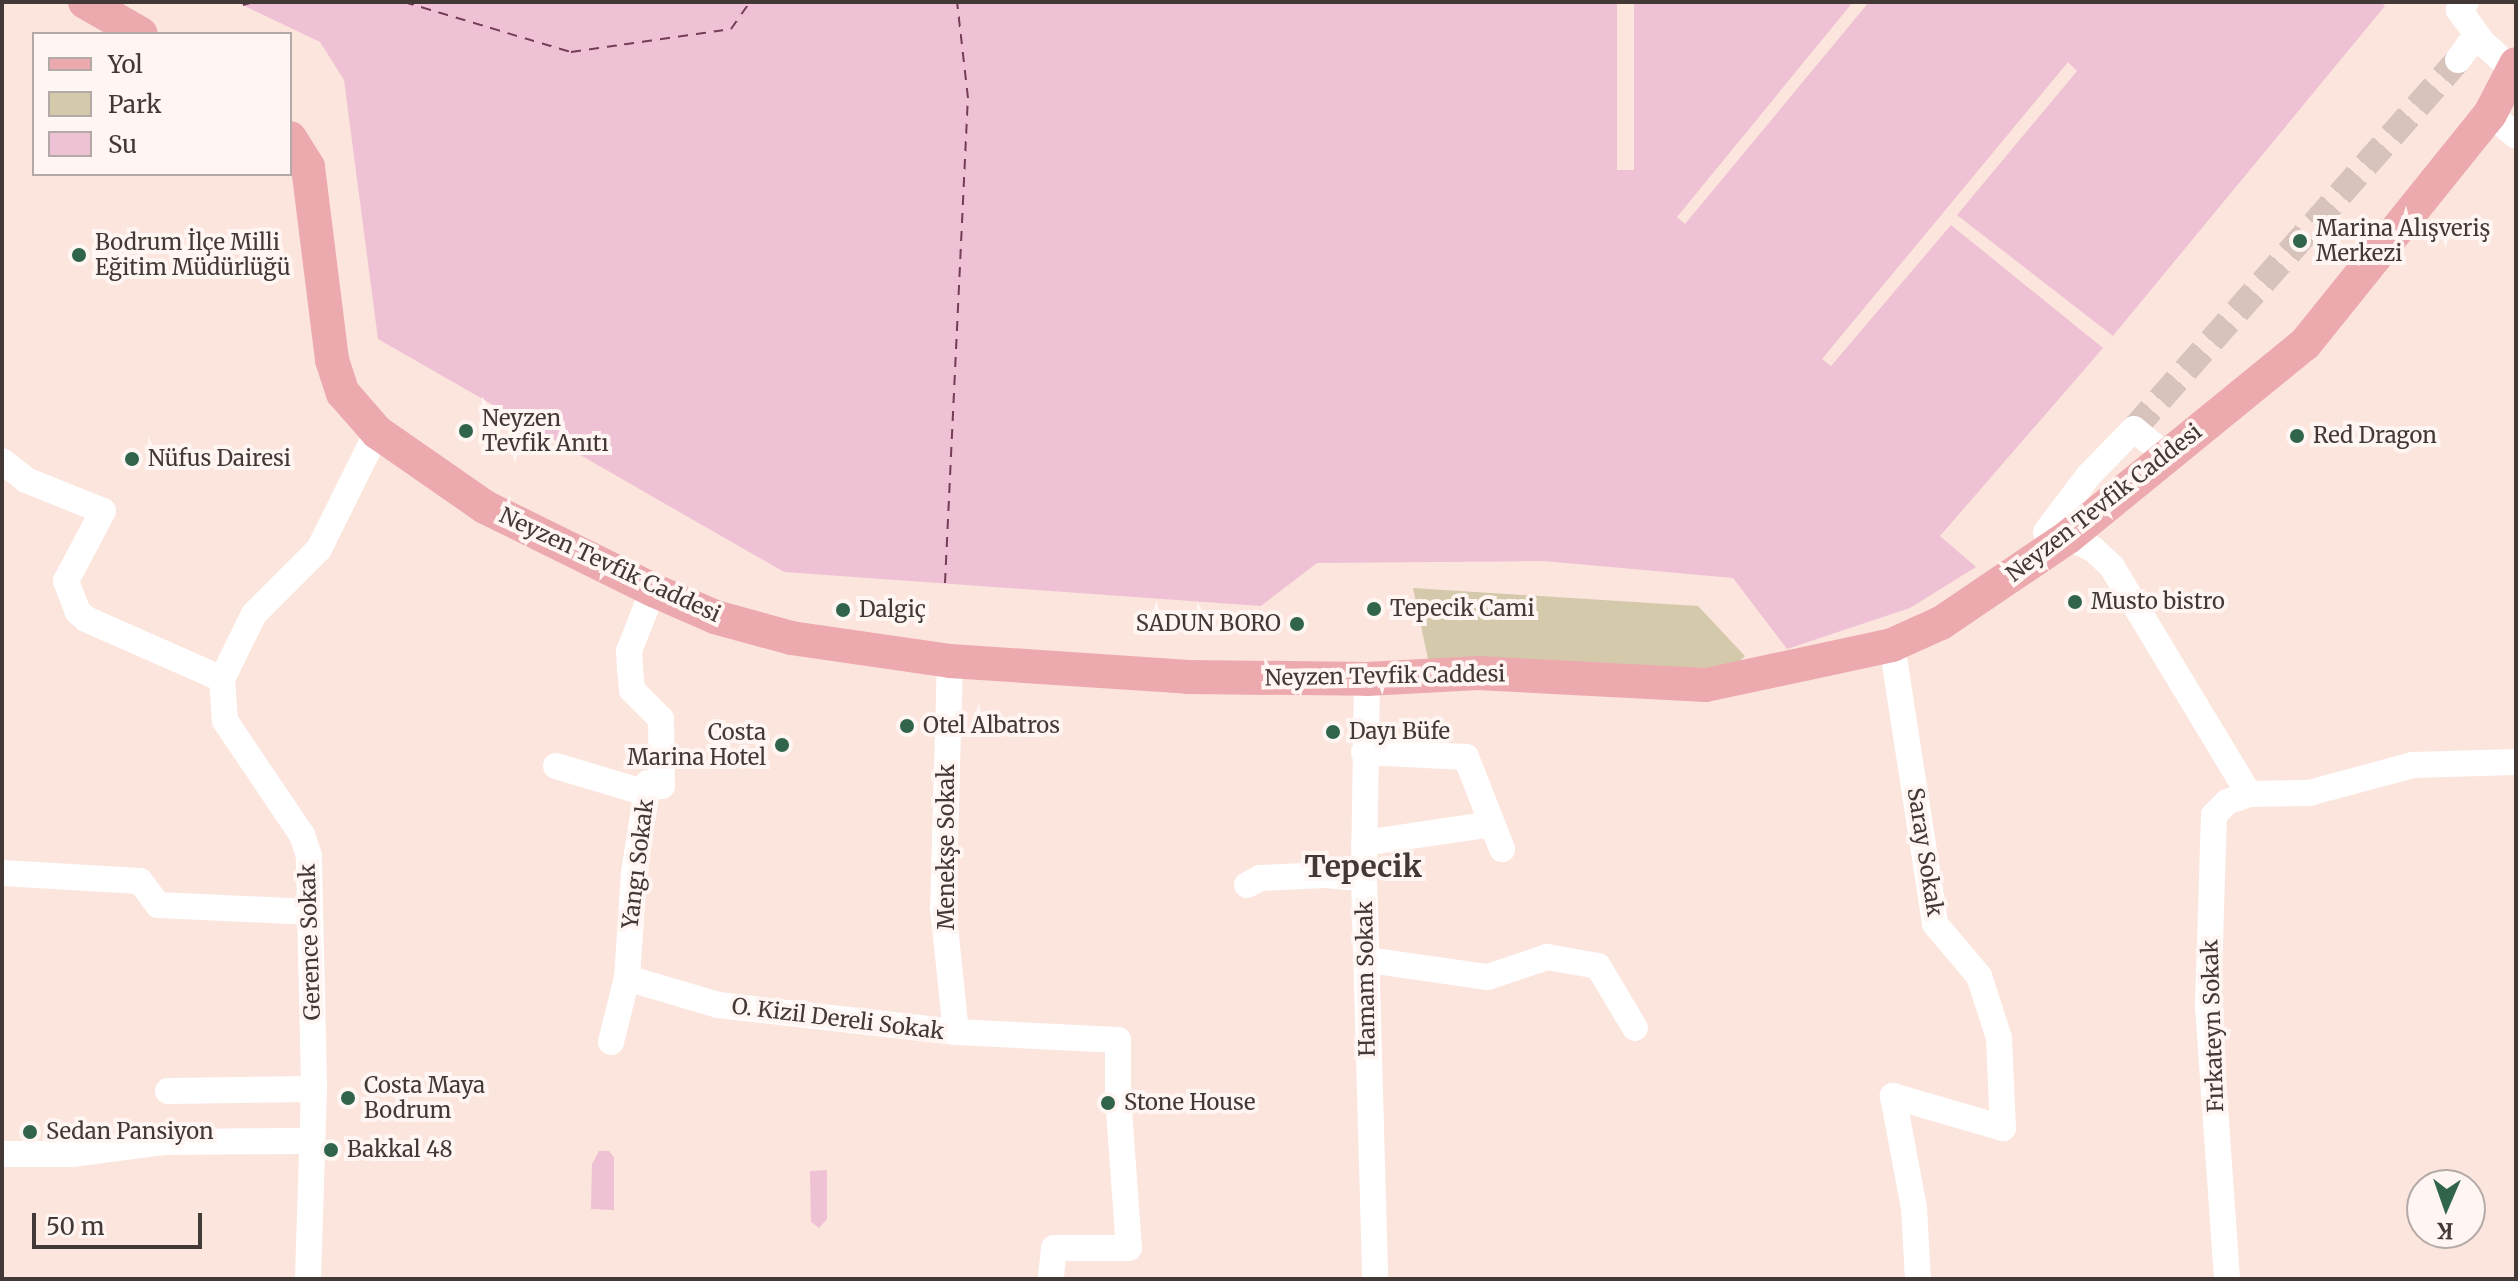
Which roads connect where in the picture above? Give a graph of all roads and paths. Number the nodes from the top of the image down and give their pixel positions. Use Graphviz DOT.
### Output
graph roads {
  1 [pos="85,2"];
  2 [pos="2466,2"];
  3 [pos="138,32"];
  4 [pos="2482,42"];
  5 [pos="2458,60"];
  6 [pos="2510,64"];
  7 [pos="2490,114"];
  8 [pos="2516,136"];
  9 [pos="292,141"];
  10 [pos="377,432"];
  11 [pos="2160,451"];
  12 [pos="2,461"];
  13 [pos="2057,535"];
  14 [pos="653,590"];
  15 [pos="1892,645"];
  16 [pos="950,661"];
  17 [pos="222,679"];
  18 [pos="1367,679"];
  19 [pos="1364,752"];
  20 [pos="2516,762"];
  21 [pos="556,766"];
  22 [pos="646,793"];
  23 [pos="2249,794"];
  24 [pos="1492,824"];
  25 [pos="1364,843"];
  26 [pos="1502,849"];
  27 [pos="2,873"];
  28 [pos="1364,878"];
  29 [pos="1247,885"];
  30 [pos="310,912"];
  31 [pos="1368,960"];
  32 [pos="627,978"];
  33 [pos="1635,1028"];
  34 [pos="956,1032"];
  35 [pos="611,1042"];
  36 [pos="314,1089"];
  37 [pos="168,1091"];
  38 [pos="311,1141"];
  39 [pos="2,1154"];
  40 [pos="308,1279"];
  41 [pos="1051,1279"];
  42 [pos="1375,1279"];
  43 [pos="1918,1279"];
  44 [pos="2227,1279"];
  1 -- 3 [label="main road"];
  2 -- 4 [label="street"];
  4 -- 5 [label="street"];
  4 -- 6 [label="street"];
  6 -- 7 [label="main road, Neyzen Tevfik Caddesi"];
  7 -- 8 [label="street"];
  7 -- 13 [label="main road, Neyzen Tevfik Caddesi"];
  9 -- 10 [label="main road, Neyzen Tevfik Caddesi"];
  10 -- 14 [label="main road, Neyzen Tevfik Caddesi"];
  10 -- 17 [label="street"];
  11 -- 13 [label="street"];
  12 -- 17 [label="street"];
  13 -- 15 [label="main road, Neyzen Tevfik Caddesi"];
  13 -- 23 [label="street"];
  14 -- 16 [label="main road, Neyzen Tevfik Caddesi"];
  14 -- 22 [label="street, Yangı Sokak"];
  15 -- 18 [label="main road, Neyzen Tevfik Caddesi"];
  15 -- 43 [label="street, Saray Sokak"];
  16 -- 18 [label="main road, Neyzen Tevfik Caddesi"];
  16 -- 34 [label="street, Menekşe Sokak"];
  17 -- 30 [label="street, Gerence Sokak"];
  18 -- 19 [label="street, Hamam Sokak"];
  19 -- 24 [label="street"];
  19 -- 25 [label="street, Hamam Sokak"];
  20 -- 23 [label="street, Fırkateyn Sokak"];
  21 -- 22 [label="street"];
  22 -- 32 [label="street, Yangı Sokak"];
  23 -- 44 [label="street, Fırkateyn Sokak"];
  24 -- 25 [label="street"];
  24 -- 26 [label="street"];
  25 -- 28 [label="street, Hamam Sokak"];
  27 -- 30 [label="street"];
  28 -- 29 [label="street"];
  28 -- 31 [label="street, Hamam Sokak"];
  30 -- 36 [label="street, Gerence Sokak"];
  31 -- 33 [label="street"];
  31 -- 42 [label="street, Hamam Sokak"];
  32 -- 34 [label="street, O. Kizil Dereli Sokak"];
  32 -- 35 [label="street"];
  34 -- 41 [label="street, O. Kizil Dereli Sokak"];
  36 -- 37 [label="street"];
  36 -- 38 [label="street, Gerence Sokak"];
  38 -- 39 [label="street"];
  38 -- 40 [label="street, Gerence Sokak"];
}
